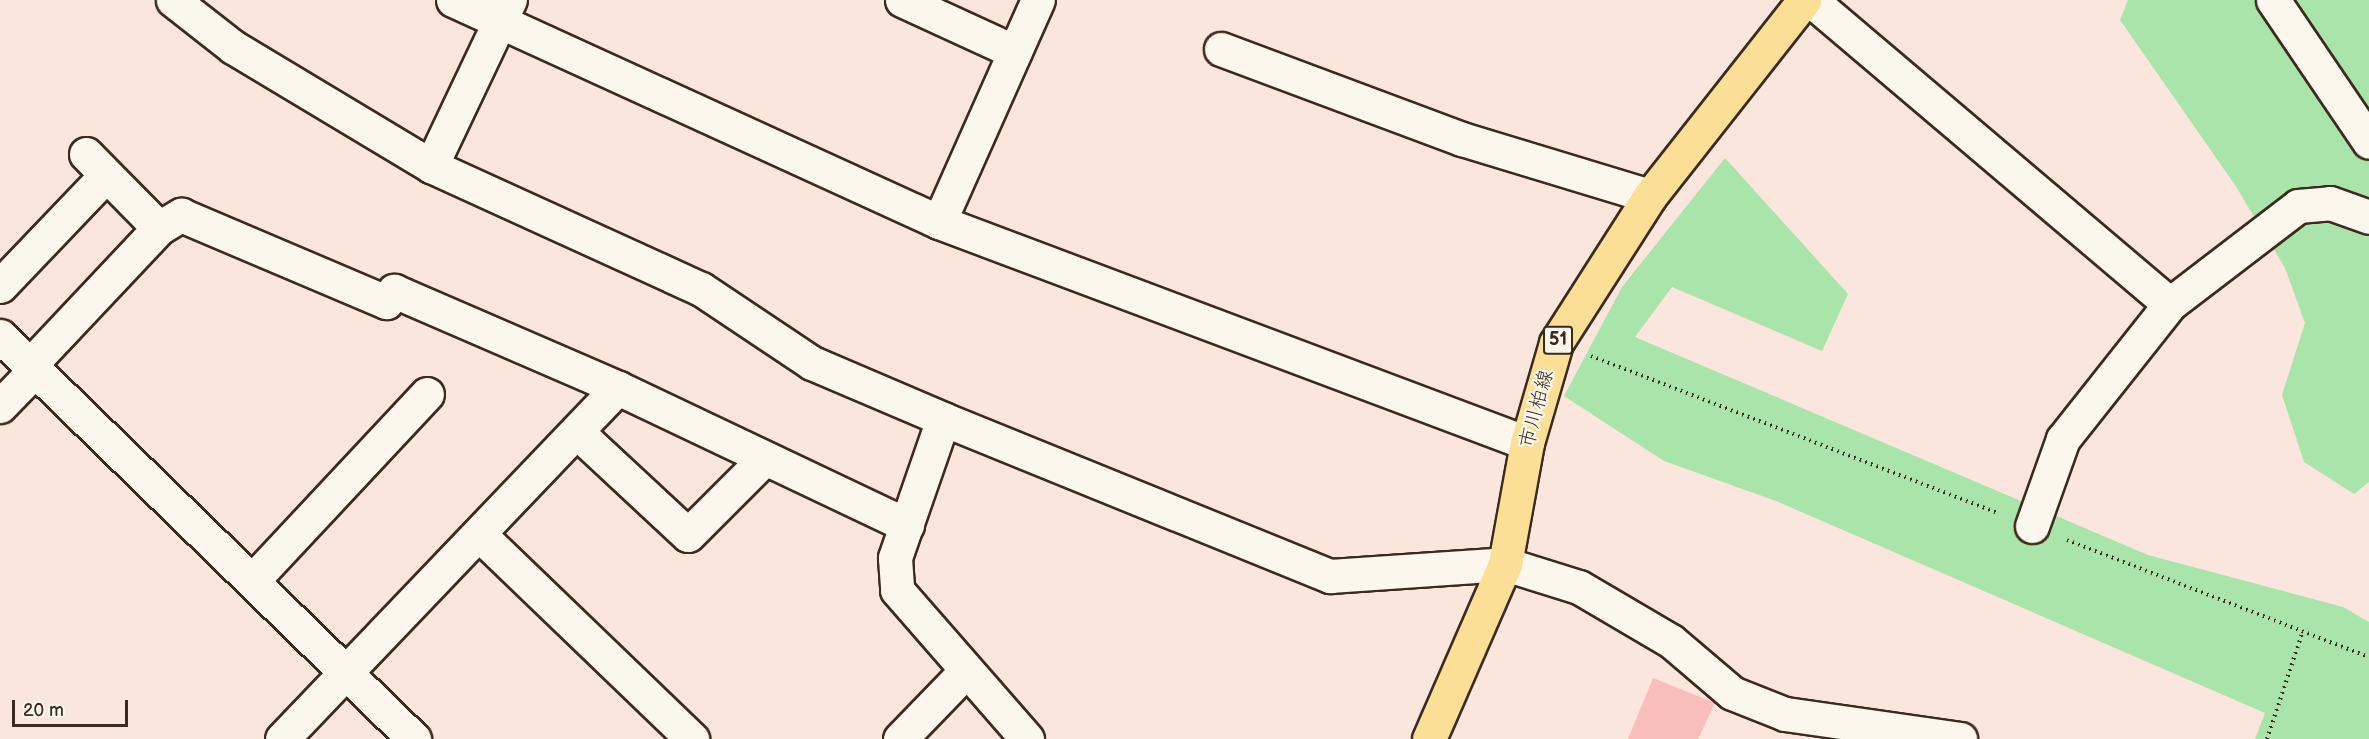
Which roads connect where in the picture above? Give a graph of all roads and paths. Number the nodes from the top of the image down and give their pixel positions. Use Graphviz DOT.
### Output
graph roads {
  1 [pos="173,0"];
  2 [pos="453,0"];
  3 [pos="902,0"];
  4 [pos="1038,0"];
  5 [pos="1804,0"];
  6 [pos="1811,0"];
  7 [pos="2273,0"];
  8 [pos="506,11"];
  9 [pos="1221,49"];
  10 [pos="1015,52"];
  11 [pos="2369,142"];
  12 [pos="431,166"];
  13 [pos="1650,196"];
  14 [pos="2369,217"];
  15 [pos="939,222"];
  16 [pos="159,228"];
  17 [pos="0,286"];
  18 [pos="2170,304"];
  19 [pos="0,336"];
  20 [pos="1556,343"];
  21 [pos="32,367"];
  22 [pos="618,388"];
  23 [pos="427,394"];
  24 [pos="0,406"];
  25 [pos="944,419"];
  26 [pos="577,432"];
  27 [pos="1527,443"];
  28 [pos="765,458"];
  29 [pos="907,525"];
  30 [pos="2032,526"];
  31 [pos="479,534"];
  32 [pos="1505,564"];
  33 [pos="252,581"];
  34 [pos="2303,631"];
  35 [pos="2369,657"];
  36 [pos="966,671"];
  37 [pos="346,672"];
  38 [pos="1780,727"];
  39 [pos="1901,735"];
  40 [pos="282,739"];
  41 [pos="414,739"];
  42 [pos="692,739"];
  43 [pos="900,739"];
  44 [pos="1027,739"];
  45 [pos="1428,739"];
  46 [pos="1960,739"];
  47 [pos="2267,739"];
  1 -- 12 [label="street"];
  2 -- 8 [label="street"];
  3 -- 10 [label="street"];
  4 -- 10 [label="street"];
  5 -- 13 [label="main road, 市川柏線 / 51"];
  6 -- 18 [label="street"];
  7 -- 11 [label="street"];
  8 -- 12 [label="street"];
  8 -- 15 [label="street"];
  9 -- 13 [label="street"];
  10 -- 15 [label="street"];
  12 -- 25 [label="street"];
  13 -- 20 [label="main road, 市川柏線 / 51"];
  14 -- 18 [label="street"];
  15 -- 27 [label="street"];
  16 -- 17 [label="street"];
  16 -- 21 [label="street"];
  16 -- 22 [label="street"];
  18 -- 30 [label="street"];
  19 -- 21 [label="street"];
  20 -- 27 [label="main road, 市川柏線 / 51"];
  20 -- 30 [label="path"];
  21 -- 24 [label="street"];
  21 -- 33 [label="street"];
  22 -- 26 [label="street"];
  22 -- 28 [label="street"];
  23 -- 33 [label="street"];
  25 -- 29 [label="street"];
  25 -- 32 [label="street"];
  26 -- 28 [label="street"];
  26 -- 31 [label="street"];
  27 -- 32 [label="main road, 市川柏線 / 51"];
  28 -- 29 [label="street"];
  29 -- 36 [label="street"];
  30 -- 34 [label="path"];
  31 -- 37 [label="street"];
  31 -- 42 [label="street"];
  32 -- 38 [label="street"];
  32 -- 45 [label="main road, 市川柏線 / 51"];
  33 -- 37 [label="street"];
  34 -- 35 [label="path"];
  34 -- 47 [label="path"];
  36 -- 43 [label="street"];
  36 -- 44 [label="street"];
  37 -- 40 [label="street"];
  37 -- 41 [label="street"];
  38 -- 39 [label="street"];
  39 -- 46 [label="street"];
}
